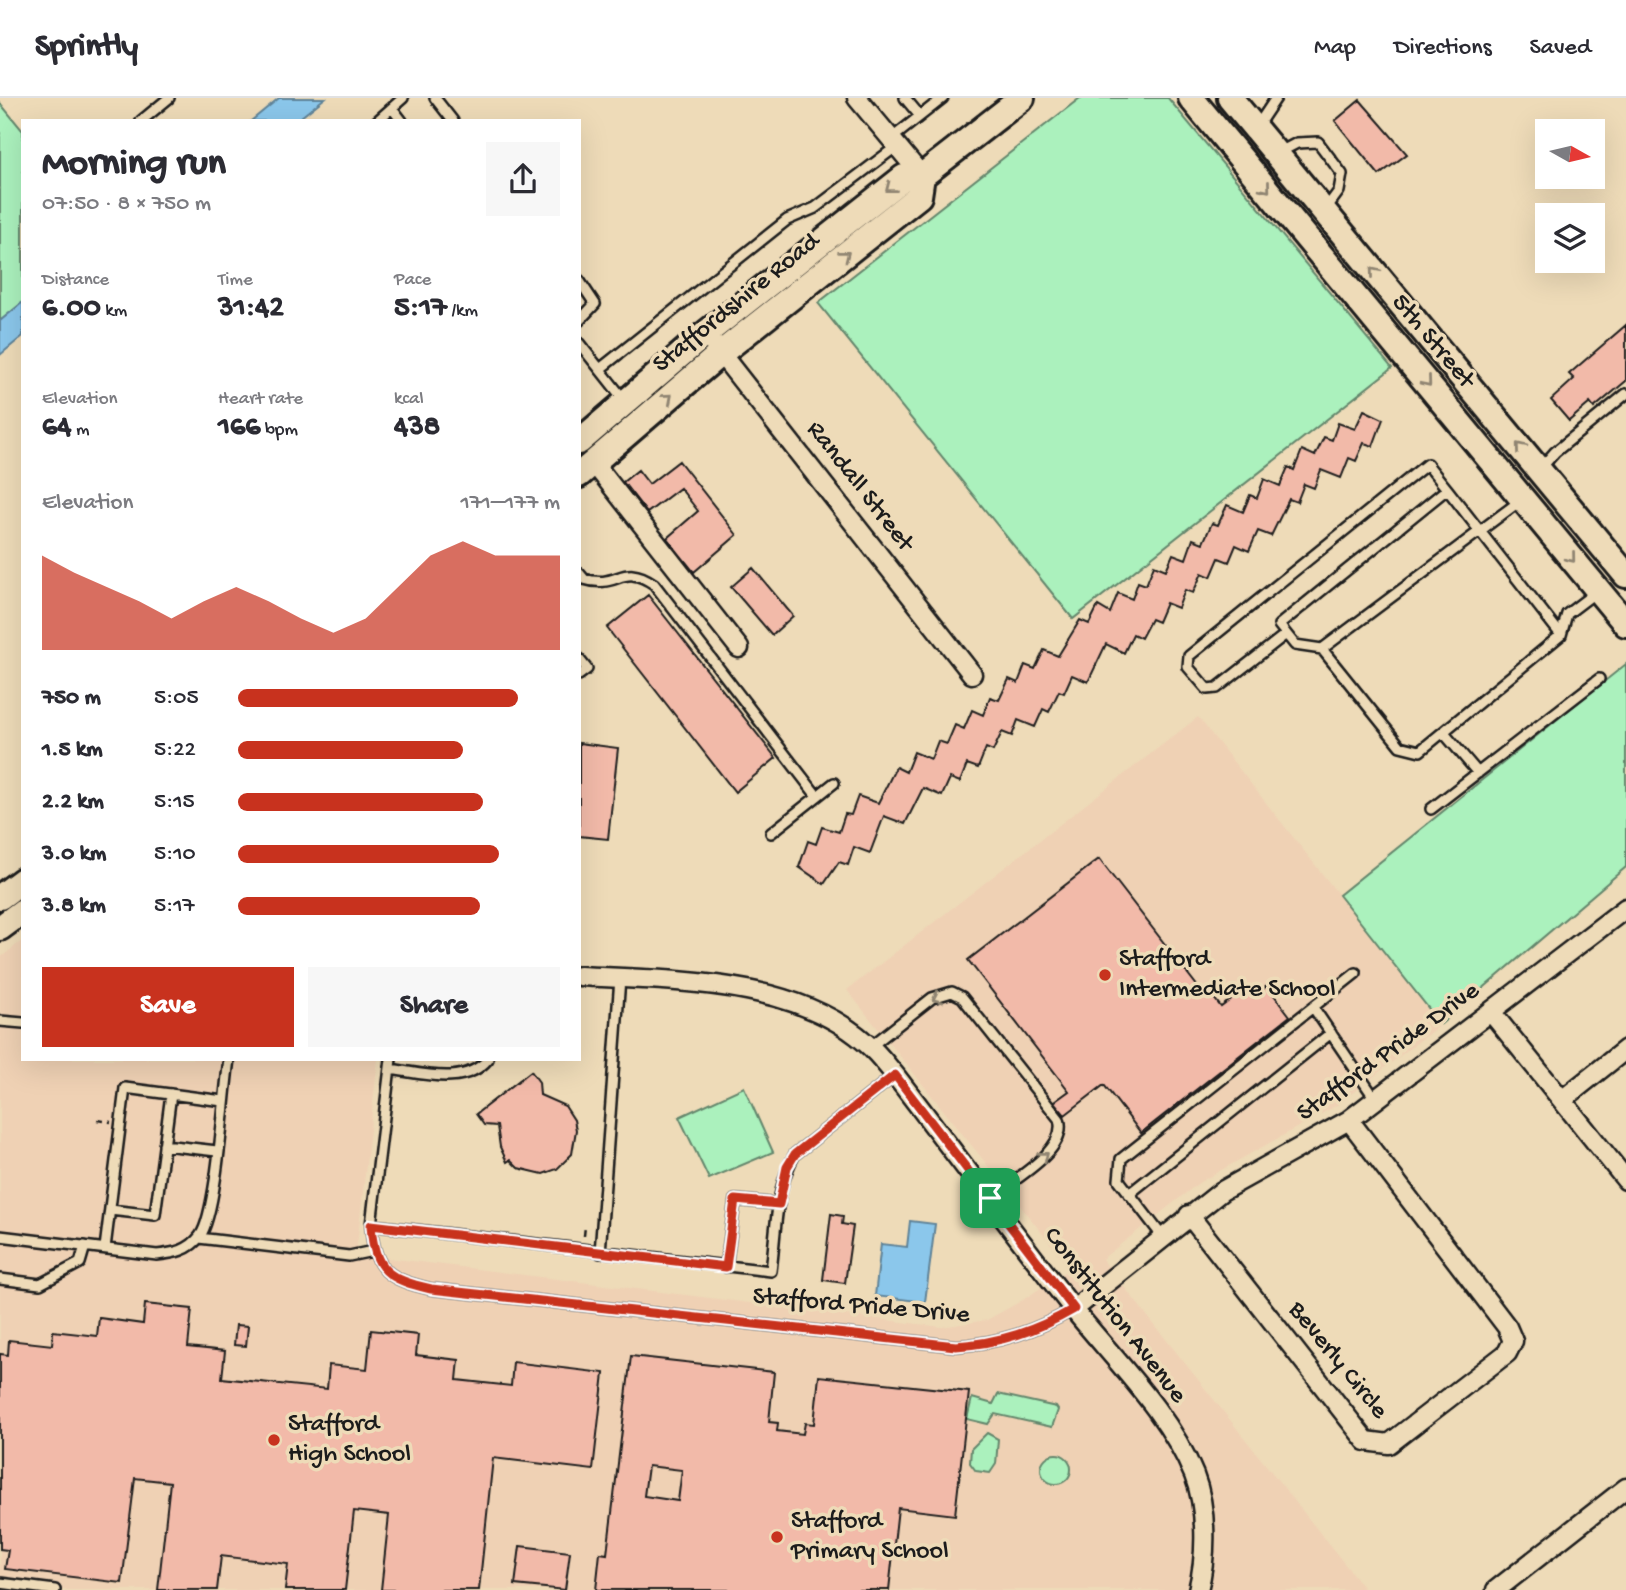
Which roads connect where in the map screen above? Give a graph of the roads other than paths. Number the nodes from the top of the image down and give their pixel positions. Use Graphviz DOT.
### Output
graph roads {
  1 [pos="169,98"];
  2 [pos="403,98"];
  3 [pos="435,98"];
  4 [pos="857,98"];
  5 [pos="905,98"];
  6 [pos="943,98"];
  7 [pos="1022,98"];
  8 [pos="1191,98"];
  9 [pos="1230,98"];
  10 [pos="1276,98"];
  11 [pos="392,108"];
  12 [pos="920,116"];
  13 [pos="143,119"];
  14 [pos="379,119"];
  15 [pos="400,119"];
  16 [pos="451,119"];
  17 [pos="1255,128"];
  18 [pos="894,142"];
  19 [pos="1232,148"];
  20 [pos="1276,154"];
  21 [pos="922,176"];
  22 [pos="1324,211"];
  23 [pos="1301,230"];
  24 [pos="581,283"];
  25 [pos="581,319"];
  26 [pos="705,334"];
  27 [pos="1429,337"];
  28 [pos="581,345"];
  29 [pos="721,353"];
  30 [pos="1406,357"];
  31 [pos="600,369"];
  32 [pos="1626,394"];
  33 [pos="626,402"];
  34 [pos="641,422"];
  35 [pos="581,440"];
  36 [pos="586,468"];
  37 [pos="1539,470"];
  38 [pos="1447,489"];
  39 [pos="1522,499"];
  40 [pos="1479,530"];
  41 [pos="1624,572"];
  42 [pos="581,575"];
  43 [pos="1598,591"];
  44 [pos="1626,624"];
  45 [pos="1286,634"];
  46 [pos="1561,635"];
  47 [pos="738,648"];
  48 [pos="1322,649"];
  49 [pos="972,674"];
  50 [pos="1599,679"];
  51 [pos="1443,732"];
  52 [pos="1478,773"];
  53 [pos="834,783"];
  54 [pos="817,796"];
  55 [pos="1432,809"];
  56 [pos="771,833"];
  57 [pos="21,881"];
  58 [pos="0,897"];
  59 [pos="1626,908"];
  60 [pos="21,912"];
  61 [pos="0,928"];
  62 [pos="1356,974"];
  63 [pos="581,976"];
  64 [pos="620,978"];
  65 [pos="1313,1007"];
  66 [pos="1492,1013"];
  67 [pos="0,1021"];
  68 [pos="21,1023"];
  69 [pos="1331,1033"];
  70 [pos="870,1047"];
  71 [pos="1626,1049"];
  72 [pos="229,1061"];
  73 [pos="391,1061"];
  74 [pos="485,1061"];
  75 [pos="390,1069"];
  76 [pos="895,1075"];
  77 [pos="171,1094"];
  78 [pos="1376,1100"];
  79 [pos="1562,1100"];
  80 [pos="223,1101"];
  81 [pos="1349,1120"];
  82 [pos="164,1145"];
  83 [pos="217,1151"];
  84 [pos="1626,1180"];
  85 [pos="1129,1194"];
  86 [pos="990,1198"];
  87 [pos="779,1204"];
  88 [pos="110,1210"];
  89 [pos="1189,1215"];
  90 [pos="371,1225"];
  91 [pos="0,1236"];
  92 [pos="1162,1236"];
  93 [pos="199,1238"];
  94 [pos="85,1246"];
  95 [pos="105,1248"];
  96 [pos="373,1251"];
  97 [pos="600,1253"];
  98 [pos="726,1267"];
  99 [pos="0,1279"];
  100 [pos="1074,1309"];
  101 [pos="1626,1488"];
  102 [pos="0,1584"];
  103 [pos="55,1590"];
  104 [pos="1198,1590"];
  105 [pos="1496,1590"];
  1 -- 13 [label="lane"];
  2 -- 11 [label="lane"];
  3 -- 16 [label="lane"];
  4 -- 18 [label="street"];
  5 -- 12 [label="lane"];
  6 -- 12 [label="lane"];
  7 -- 21 [label="main road, Staffordshire Road"];
  8 -- 19 [label="main road, 5th Street"];
  9 -- 17 [label="main road, 5th Street"];
  10 -- 17 [label="lane"];
  11 -- 14 [label="lane"];
  11 -- 15 [label="lane"];
  12 -- 18 [label="lane"];
  17 -- 19 [label="main road"];
  17 -- 20 [label="main road, 5th Street"];
  18 -- 21 [label="street"];
  18 -- 31 [label="lane"];
  19 -- 23 [label="main road, 5th Street, one-way"];
  20 -- 22 [label="main road, 5th Street"];
  20 -- 22 [label="lane"];
  21 -- 26 [label="main road, Staffordshire Road, one-way"];
  29 -- 21 [label="main road, Staffordshire Road, one-way"];
  22 -- 23 [label="main road"];
  27 -- 22 [label="main road, 5th Street, one-way"];
  23 -- 30 [label="main road, 5th Street"];
  24 -- 25 [label="lane"];
  26 -- 29 [label="street, Randall Street"];
  26 -- 33 [label="main road, Staffordshire Road"];
  27 -- 30 [label="main road"];
  37 -- 27 [label="main road, 5th Street, one-way"];
  28 -- 31 [label="lane"];
  34 -- 29 [label="main road, Staffordshire Road, one-way"];
  29 -- 49 [label="street, Randall Street"];
  30 -- 39 [label="main road, 5th Street, one-way"];
  31 -- 33 [label="lane"];
  32 -- 37 [label="lane"];
  33 -- 34 [label="lane"];
  33 -- 35 [label="main road, Staffordshire Road"];
  34 -- 36 [label="main road, Staffordshire Road"];
  36 -- 47 [label="street"];
  37 -- 39 [label="main road"];
  37 -- 41 [label="main road, 5th Street"];
  38 -- 40 [label="lane"];
  38 -- 45 [label="lane"];
  38 -- 45 [label="lane"];
  39 -- 40 [label="lane"];
  39 -- 43 [label="main road, 5th Street, one-way"];
  40 -- 46 [label="lane"];
  40 -- 48 [label="lane"];
  41 -- 43 [label="main road"];
  42 -- 54 [label="lane"];
  43 -- 44 [label="main road, 5th Street"];
  43 -- 46 [label="lane"];
  45 -- 48 [label="lane"];
  46 -- 51 [label="lane"];
  48 -- 51 [label="lane"];
  50 -- 52 [label="lane"];
  51 -- 52 [label="lane"];
  52 -- 55 [label="lane"];
  53 -- 54 [label="lane"];
  54 -- 56 [label="lane"];
  57 -- 58 [label="main road"];
  59 -- 66 [label="street, Stafford Pride Drive"];
  60 -- 61 [label="main road"];
  62 -- 65 [label="lane"];
  63 -- 64 [label="street, Constitution Avenue"];
  64 -- 70 [label="street, Constitution Avenue"];
  64 -- 97 [label="lane"];
  65 -- 69 [label="lane"];
  65 -- 85 [label="lane"];
  66 -- 78 [label="street, Stafford Pride Drive"];
  66 -- 79 [label="street"];
  67 -- 68 [label="lane"];
  69 -- 78 [label="lane"];
  69 -- 85 [label="lane"];
  70 -- 76 [label="street, Constitution Avenue"];
  86 -- 70 [label="lane, one-way"];
  71 -- 79 [label="street"];
  72 -- 80 [label="lane"];
  73 -- 75 [label="lane"];
  74 -- 75 [label="lane"];
  75 -- 90 [label="lane"];
  76 -- 86 [label="street, Constitution Avenue"];
  76 -- 87 [label="lane"];
  77 -- 80 [label="lane"];
  77 -- 82 [label="lane"];
  77 -- 88 [label="lane"];
  78 -- 81 [label="street, Stafford Pride Drive"];
  79 -- 84 [label="street"];
  80 -- 83 [label="lane"];
  81 -- 89 [label="street, Stafford Pride Drive"];
  81 -- 89 [label="street, Beverly Circle"];
  82 -- 83 [label="lane"];
  82 -- 88 [label="lane"];
  83 -- 93 [label="lane"];
  85 -- 92 [label="lane"];
  86 -- 100 [label="street, Constitution Avenue"];
  87 -- 98 [label="lane"];
  87 -- 98 [label="lane"];
  88 -- 95 [label="lane"];
  89 -- 92 [label="street, Stafford Pride Drive"];
  90 -- 96 [label="lane"];
  90 -- 97 [label="lane"];
  91 -- 94 [label="lane"];
  92 -- 100 [label="street, Stafford Pride Drive"];
  93 -- 95 [label="lane"];
  93 -- 96 [label="lane"];
  94 -- 95 [label="lane"];
  94 -- 99 [label="lane"];
  96 -- 100 [label="lane, Stafford Pride Drive"];
  97 -- 98 [label="lane"];
  100 -- 104 [label="street, Constitution Avenue"];
  101 -- 105 [label="street"];
  102 -- 103 [label="lane"];
}
